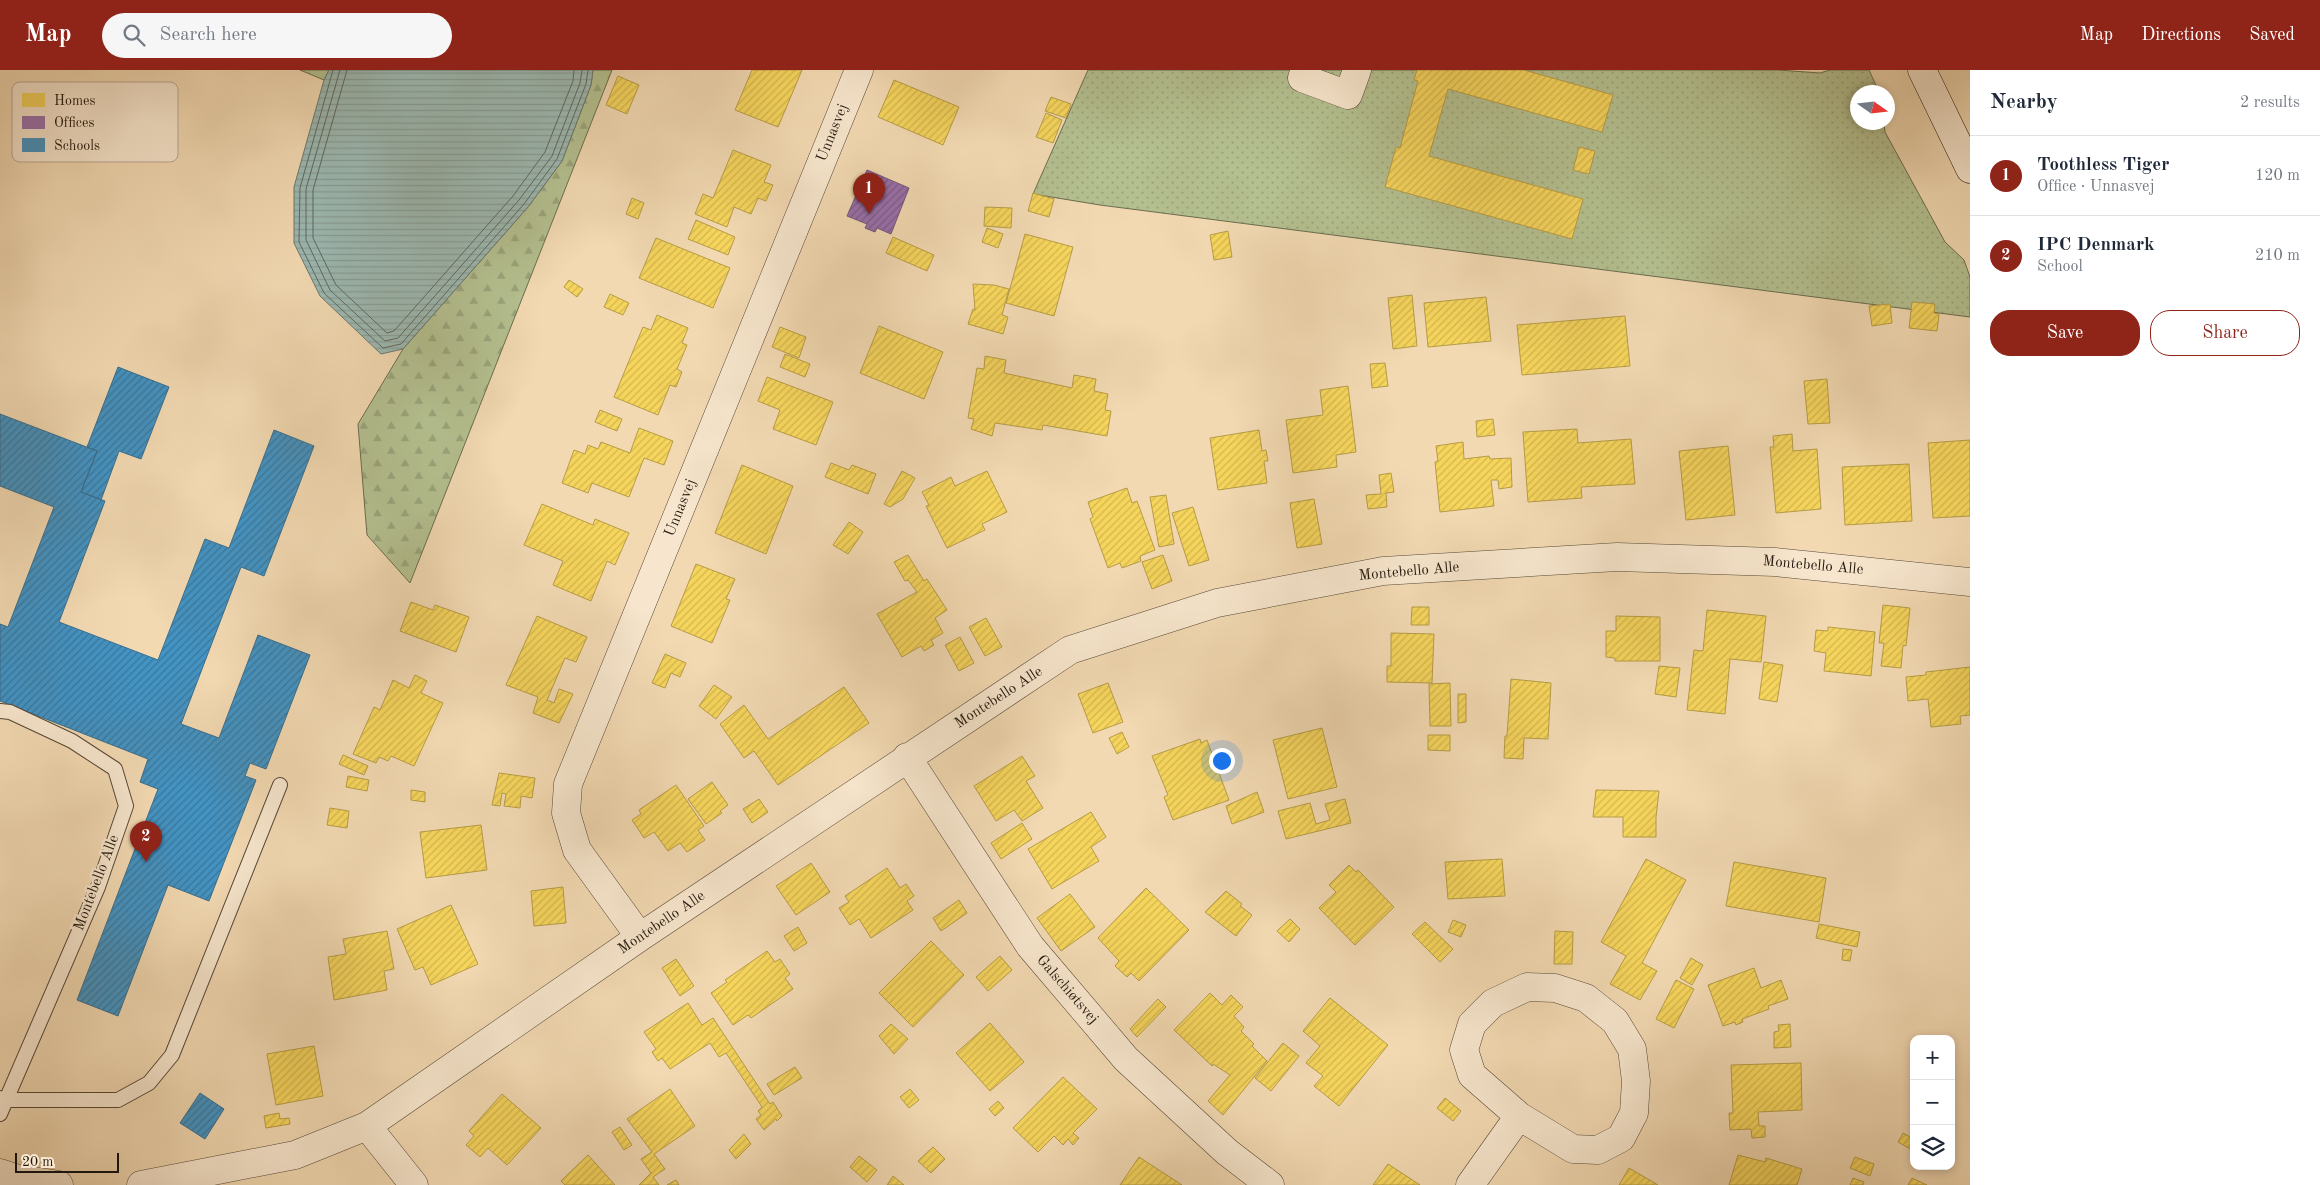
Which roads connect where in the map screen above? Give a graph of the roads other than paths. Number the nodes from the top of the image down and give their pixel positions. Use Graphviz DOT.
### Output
graph roads {
  1 [pos="859,70"];
  2 [pos="1305,70"];
  3 [pos="1357,70"];
  4 [pos="1922,70"];
  5 [pos="1970,169"];
  6 [pos="1970,582"];
  7 [pos="0,711"];
  8 [pos="907,758"];
  9 [pos="280,786"];
  10 [pos="640,937"];
  11 [pos="3,1099"];
  12 [pos="0,1114"];
  13 [pos="1519,1116"];
  14 [pos="367,1126"];
  15 [pos="0,1173"];
  16 [pos="59,1185"];
  17 [pos="141,1185"];
  18 [pos="414,1185"];
  19 [pos="1270,1185"];
  20 [pos="1470,1185"];
  1 -- 10 [label="street, Unnasvej"];
  2 -- 3 [label="street"];
  4 -- 5 [label="street"];
  6 -- 8 [label="street, Montebello Alle"];
  7 -- 11 [label="lane, Montebello Alle"];
  8 -- 10 [label="street, Montebello Alle"];
  8 -- 19 [label="street, Galschiøtsvej"];
  9 -- 11 [label="lane"];
  10 -- 14 [label="street, Montebello Alle"];
  11 -- 12 [label="lane, Montebello Alle"];
  13 -- 13 [label="street"];
  13 -- 20 [label="street"];
  14 -- 17 [label="street, Montebello Alle"];
  14 -- 18 [label="street"];
  15 -- 16 [label="street"];
}
